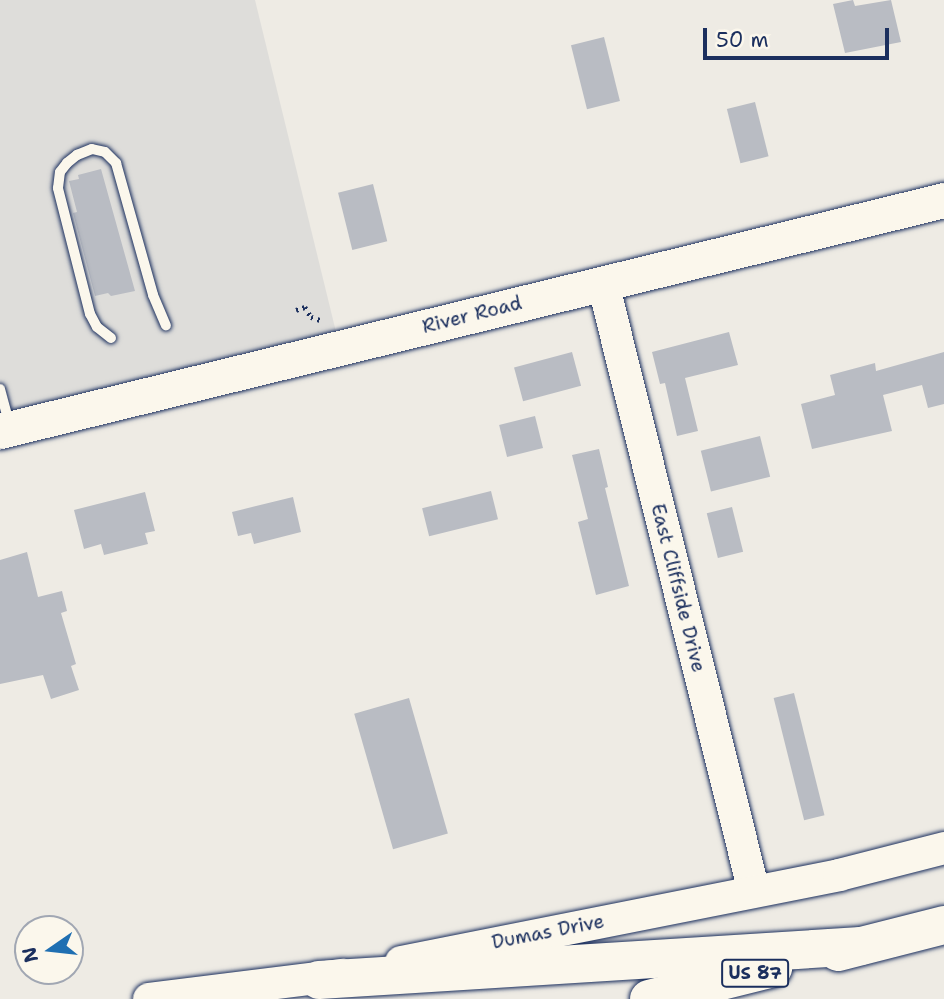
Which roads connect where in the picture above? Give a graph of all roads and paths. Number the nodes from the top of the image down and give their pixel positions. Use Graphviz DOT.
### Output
graph roads {
  1 [pos="944,200"];
  2 [pos="603,284"];
  3 [pos="166,325"];
  4 [pos="111,338"];
  5 [pos="0,388"];
  6 [pos="5,430"];
  7 [pos="944,849"];
  8 [pos="754,892"];
  9 [pos="944,925"];
  10 [pos="861,946"];
  11 [pos="319,980"];
  12 [pos="149,999"];
  13 [pos="649,999"];
  1 -- 2 [label="main road, River Road"];
  2 -- 6 [label="main road, River Road"];
  2 -- 8 [label="main road, East Cliffside Drive"];
  3 -- 4 [label="lane"];
  5 -- 6 [label="lane"];
  7 -- 8 [label="main road, Dumas Drive"];
  8 -- 11 [label="main road, Dumas Drive"];
  9 -- 10 [label="highway, US 87"];
  10 -- 11 [label="highway"];
  10 -- 13 [label="highway, US 87"];
  11 -- 12 [label="main road, Dumas Drive"];
}
